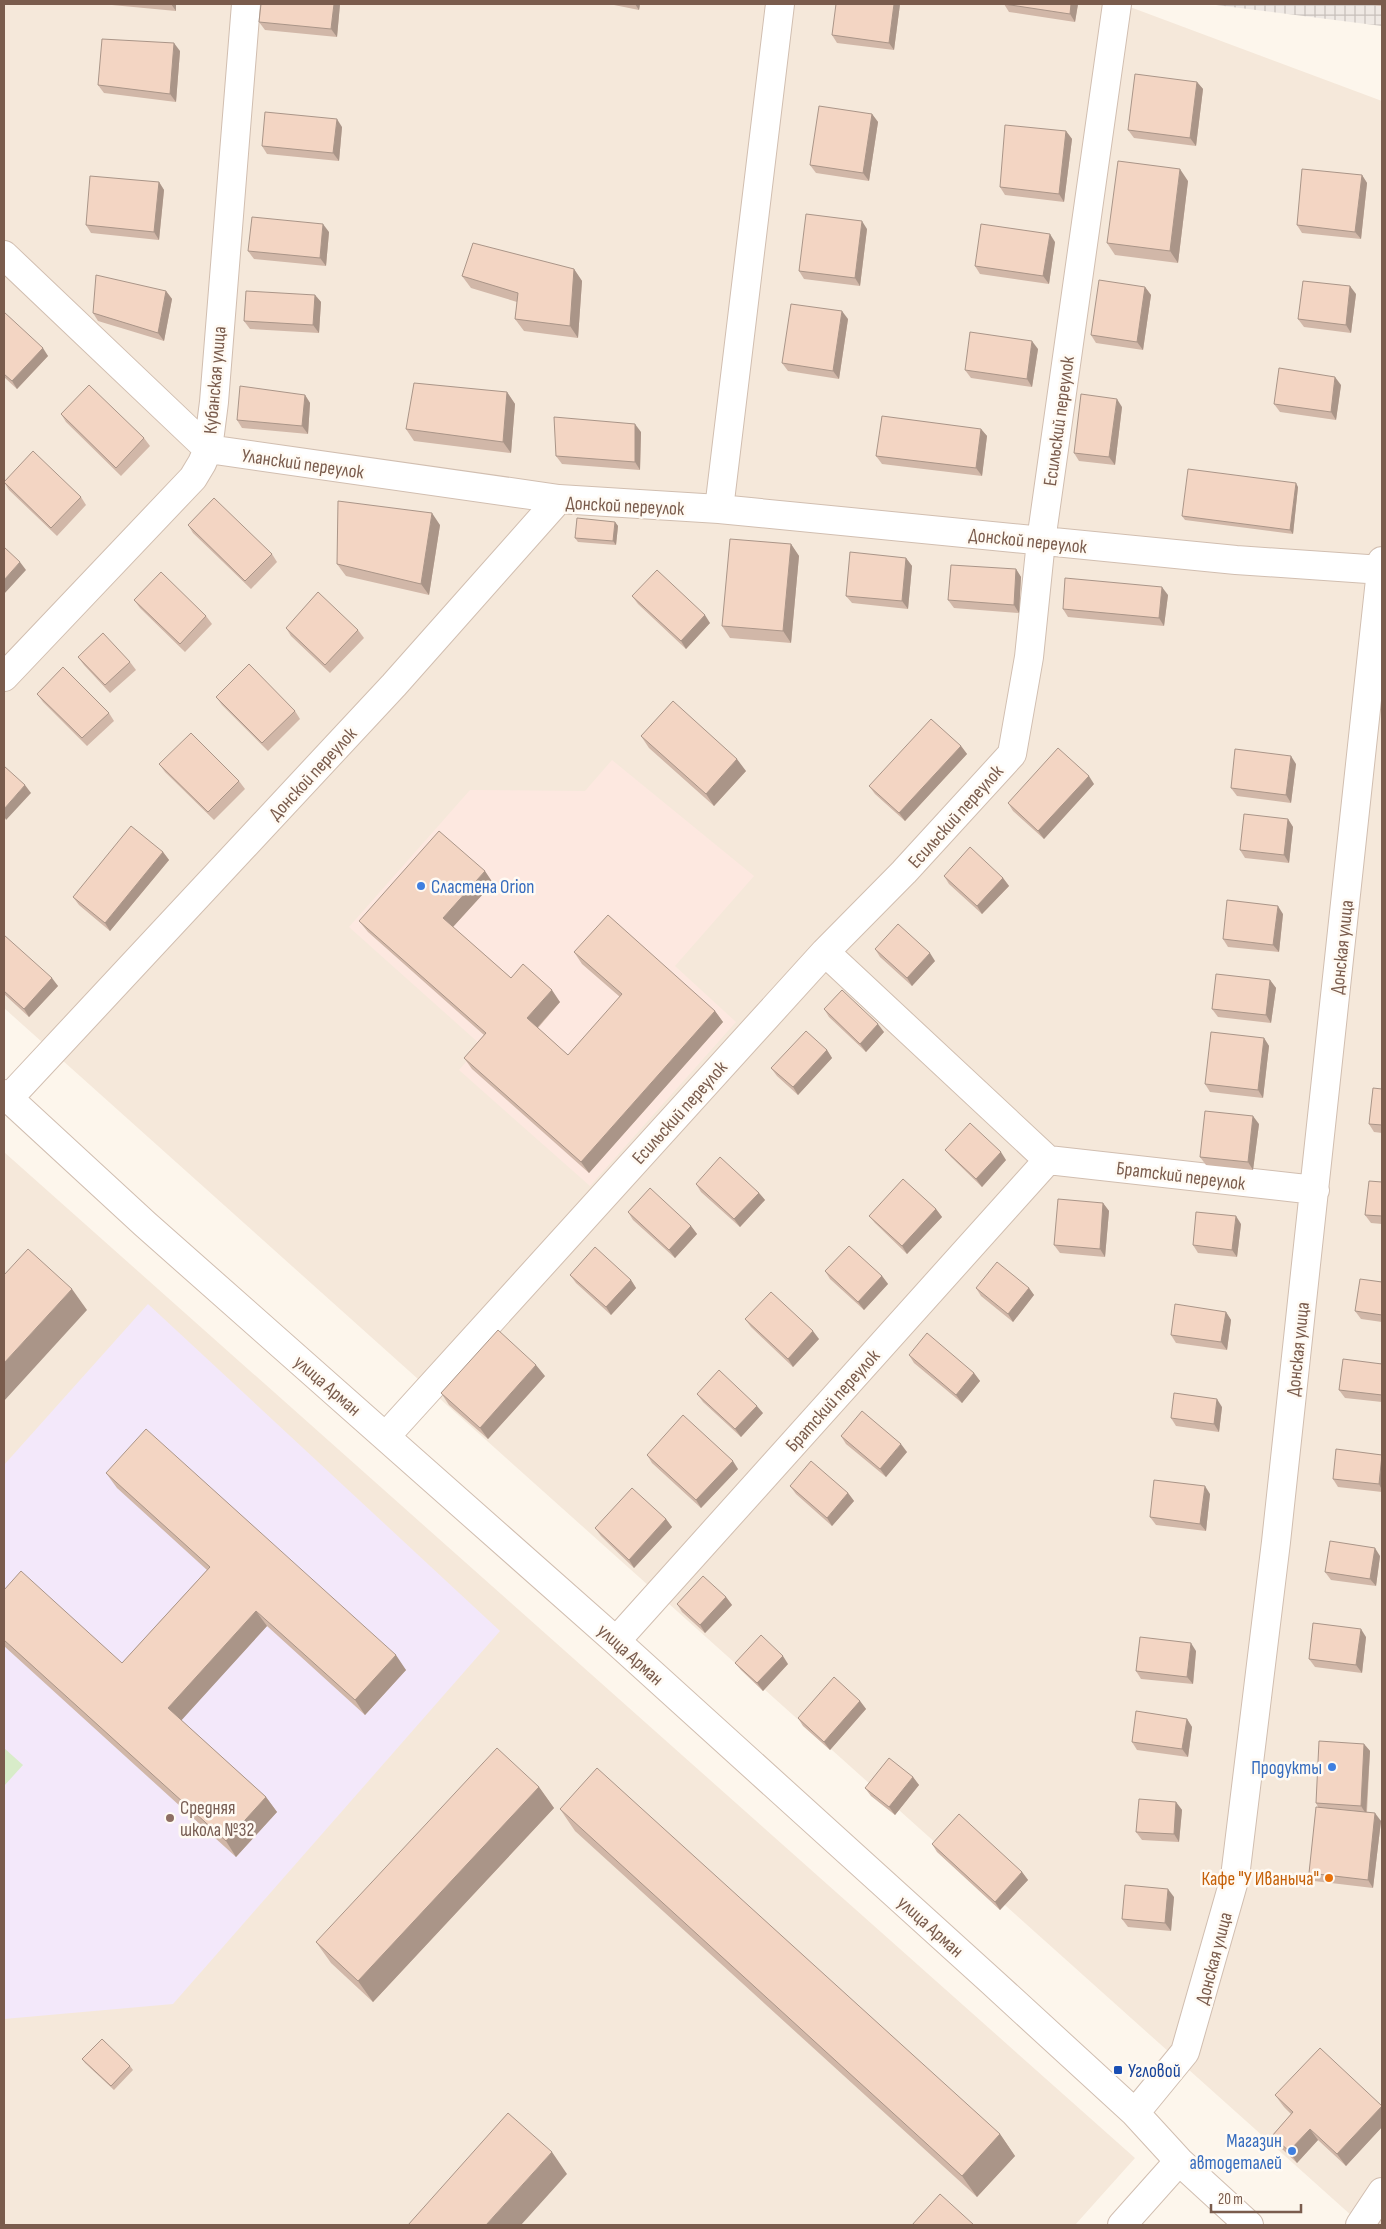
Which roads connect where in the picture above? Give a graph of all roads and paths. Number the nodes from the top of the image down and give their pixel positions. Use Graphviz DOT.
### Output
graph roads {
  1 [pos="246,4"];
  2 [pos="780,4"];
  3 [pos="1117,4"];
  4 [pos="4,256"];
  5 [pos="208,449"];
  6 [pos="559,499"];
  7 [pos="719,510"];
  8 [pos="1041,541"];
  9 [pos="1382,567"];
  10 [pos="4,677"];
  11 [pos="825,952"];
  12 [pos="6,1096"];
  13 [pos="1048,1160"];
  14 [pos="1315,1190"];
  15 [pos="386,1436"];
  16 [pos="616,1641"];
  17 [pos="1135,2113"];
  18 [pos="1179,2161"];
  19 [pos="1382,2192"];
  20 [pos="1122,2225"];
  21 [pos="1249,2225"];
  22 [pos="1360,2225"];
  1 -- 5 [label="street, Кубанская улица"];
  2 -- 7 [label="street"];
  3 -- 8 [label="street, Есильский переулок"];
  4 -- 5 [label="street"];
  5 -- 6 [label="street, Уланский переулок"];
  5 -- 10 [label="street, Кубанская улица"];
  6 -- 7 [label="street, Донской переулок"];
  6 -- 12 [label="street, Донской переулок"];
  7 -- 8 [label="street, Донской переулок"];
  8 -- 9 [label="street, Донской переулок"];
  8 -- 11 [label="street, Есильский переулок"];
  9 -- 14 [label="street, Донская улица"];
  11 -- 13 [label="street"];
  11 -- 15 [label="street, Есильский переулок"];
  12 -- 15 [label="street, улица Арман"];
  13 -- 14 [label="street, Братский переулок"];
  13 -- 16 [label="street, Братский переулок"];
  14 -- 17 [label="street, Донская улица"];
  15 -- 16 [label="street, улица Арман"];
  16 -- 17 [label="street, улица Арман"];
  17 -- 18 [label="street, улица Арман"];
  18 -- 20 [label="street"];
  18 -- 21 [label="street, улица Арман"];
  19 -- 22 [label="street"];
}
